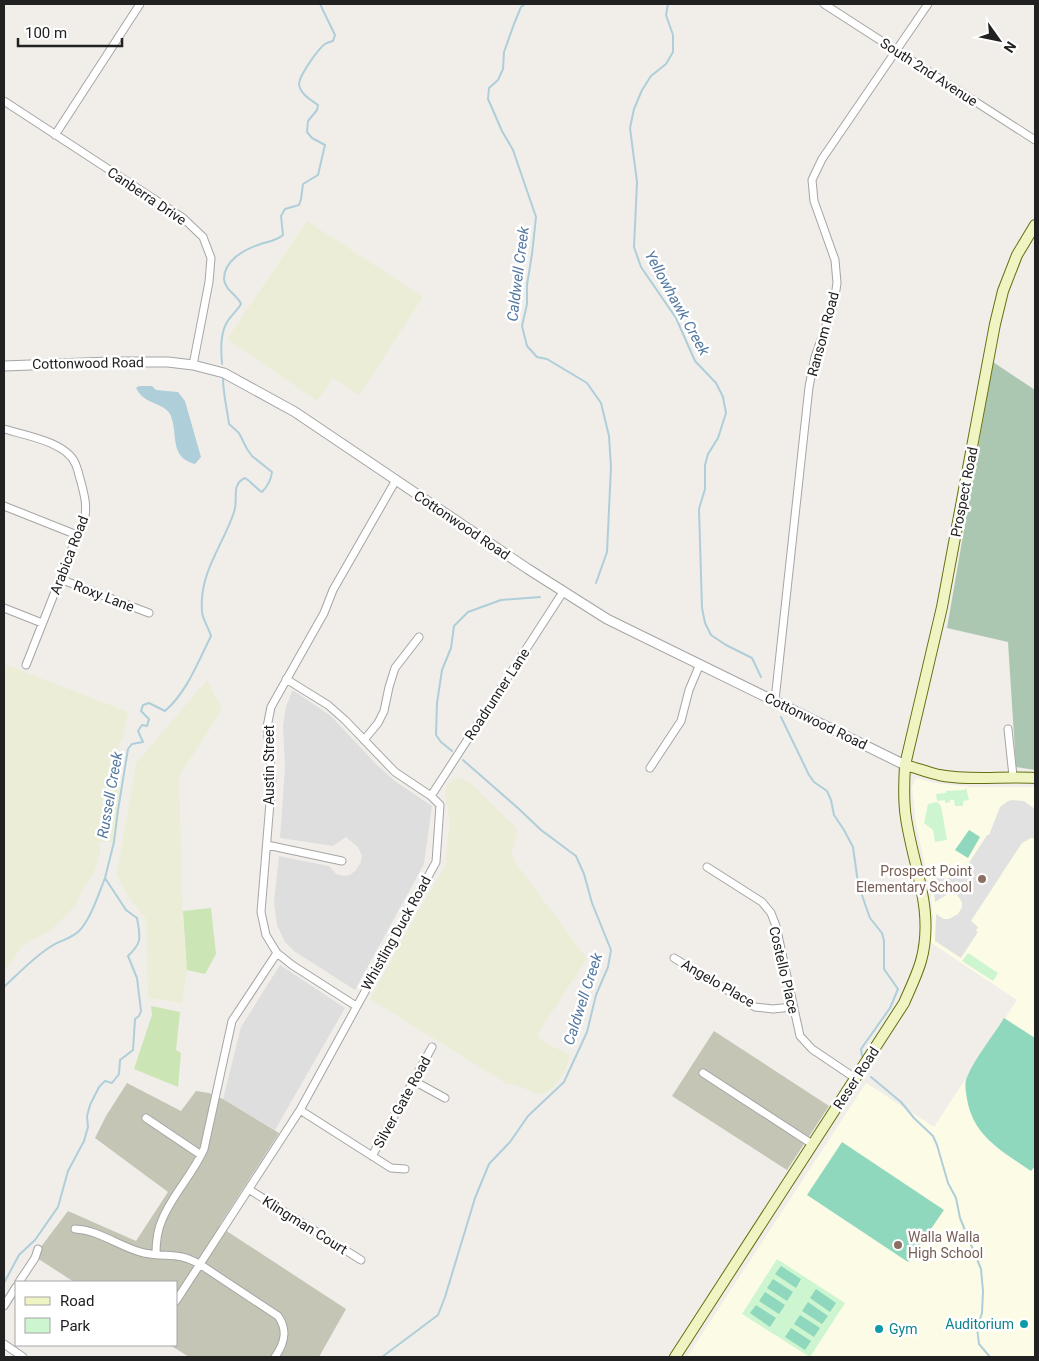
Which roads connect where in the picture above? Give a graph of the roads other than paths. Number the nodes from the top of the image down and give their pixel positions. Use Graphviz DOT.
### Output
graph roads {
  1 [pos="140,4"];
  2 [pos="824,4"];
  3 [pos="928,4"];
  4 [pos="897,51"];
  5 [pos="4,101"];
  6 [pos="55,135"];
  7 [pos="1035,140"];
  8 [pos="1035,225"];
  9 [pos="193,365"];
  10 [pos="4,366"];
  11 [pos="4,428"];
  12 [pos="396,480"];
  13 [pos="4,506"];
  14 [pos="77,535"];
  15 [pos="60,579"];
  16 [pos="563,592"];
  17 [pos="4,608"];
  18 [pos="149,612"];
  19 [pos="42,623"];
  20 [pos="419,637"];
  21 [pos="700,664"];
  22 [pos="26,665"];
  23 [pos="286,679"];
  24 [pos="775,700"];
  25 [pos="1008,729"];
  26 [pos="364,740"];
  27 [pos="905,765"];
  28 [pos="650,768"];
  29 [pos="1013,776"];
  30 [pos="1035,778"];
  31 [pos="431,796"];
  32 [pos="267,845"];
  33 [pos="342,861"];
  34 [pos="707,867"];
  35 [pos="277,953"];
  36 [pos="674,958"];
  37 [pos="356,1006"];
  38 [pos="792,1007"];
  39 [pos="432,1047"];
  40 [pos="703,1073"];
  41 [pos="855,1078"];
  42 [pos="414,1080"];
  43 [pos="445,1098"];
  44 [pos="300,1110"];
  45 [pos="146,1118"];
  46 [pos="812,1144"];
  47 [pos="202,1155"];
  48 [pos="372,1156"];
  49 [pos="405,1169"];
  50 [pos="250,1190"];
  51 [pos="75,1229"];
  52 [pos="38,1249"];
  53 [pos="156,1254"];
  54 [pos="361,1260"];
  55 [pos="200,1265"];
  56 [pos="20,1281"];
  57 [pos="15,1289"];
  58 [pos="178,1298"];
  59 [pos="4,1306"];
  60 [pos="4,1344"];
  61 [pos="23,1357"];
  62 [pos="275,1357"];
  63 [pos="676,1357"];
  1 -- 6 [label="street"];
  2 -- 4 [label="street, South 2nd Avenue"];
  3 -- 4 [label="street, Ransom Road"];
  4 -- 7 [label="street, South 2nd Avenue"];
  4 -- 24 [label="street, Ransom Road"];
  5 -- 6 [label="street, Canberra Drive"];
  6 -- 9 [label="street, Canberra Drive"];
  8 -- 27 [label="main road, Prospect Road"];
  9 -- 10 [label="street, Cottonwood Road"];
  9 -- 12 [label="street, Cottonwood Road"];
  11 -- 14 [label="street, Arabica Road"];
  12 -- 16 [label="street, Cottonwood Road"];
  12 -- 23 [label="street, Austin Street"];
  13 -- 14 [label="street"];
  14 -- 15 [label="street, Arabica Road"];
  15 -- 18 [label="street, Roxy Lane"];
  15 -- 19 [label="street, Arabica Road"];
  16 -- 21 [label="street, Cottonwood Road"];
  16 -- 31 [label="street, Roadrunner Lane"];
  17 -- 19 [label="street"];
  19 -- 22 [label="street, Arabica Road"];
  20 -- 26 [label="street"];
  21 -- 24 [label="street, Cottonwood Road"];
  21 -- 28 [label="street"];
  23 -- 26 [label="street"];
  23 -- 32 [label="street, Austin Street"];
  24 -- 27 [label="street, Cottonwood Road"];
  25 -- 29 [label="street"];
  26 -- 31 [label="street"];
  27 -- 29 [label="main road"];
  27 -- 41 [label="main road, Reser Road"];
  29 -- 30 [label="main road"];
  31 -- 37 [label="street, Whistling Duck Road"];
  32 -- 33 [label="street"];
  32 -- 35 [label="street, Austin Street"];
  34 -- 38 [label="street, Costello Place"];
  35 -- 37 [label="street, Austin Street"];
  35 -- 47 [label="street"];
  36 -- 38 [label="street, Angelo Place"];
  37 -- 44 [label="street, Whistling Duck Road"];
  38 -- 41 [label="street, Costello Place"];
  39 -- 42 [label="street, Silver Gate Road"];
  40 -- 46 [label="street"];
  41 -- 46 [label="main road, Reser Road"];
  42 -- 43 [label="street"];
  42 -- 48 [label="street, Silver Gate Road"];
  44 -- 48 [label="street"];
  44 -- 50 [label="street, Whistling Duck Road"];
  45 -- 47 [label="street"];
  46 -- 63 [label="main road, Reser Road"];
  47 -- 53 [label="street"];
  48 -- 49 [label="street"];
  50 -- 54 [label="street, Klingman Court"];
  50 -- 55 [label="street, Whistling Duck Road"];
  51 -- 53 [label="street"];
  52 -- 56 [label="street"];
  53 -- 55 [label="street"];
  55 -- 58 [label="street, Whistling Duck Road"];
  55 -- 62 [label="street"];
  57 -- 59 [label="street"];
  60 -- 61 [label="street"];
}
